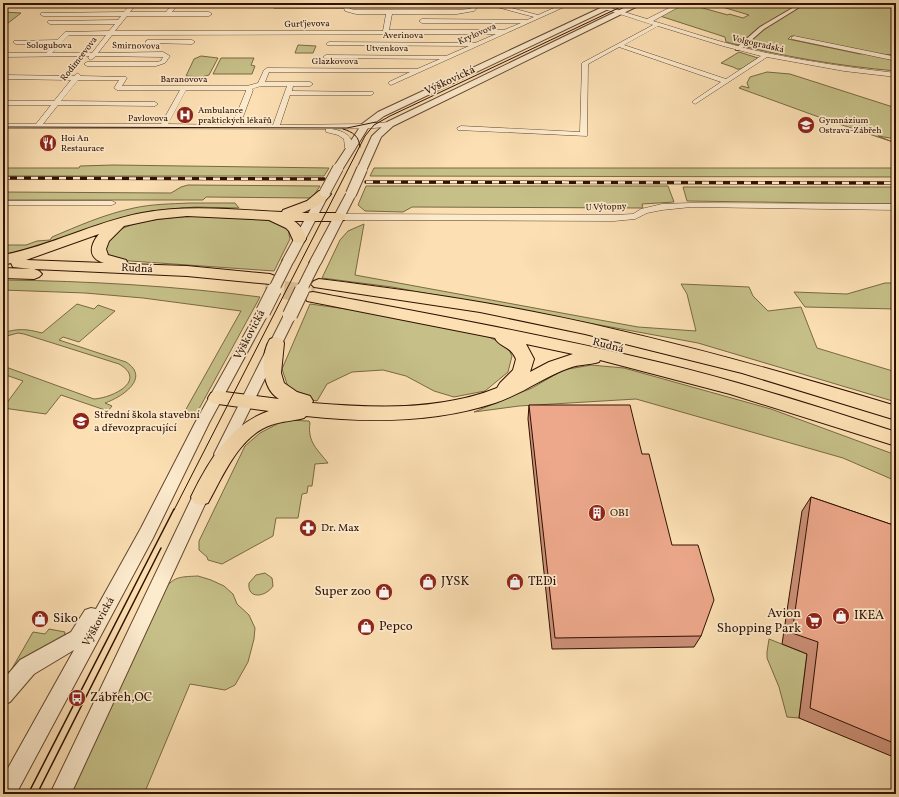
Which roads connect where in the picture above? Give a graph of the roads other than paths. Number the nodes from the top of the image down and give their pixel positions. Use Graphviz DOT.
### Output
graph roads {
  1 [pos="46,3"];
  2 [pos="134,3"];
  3 [pos="176,3"];
  4 [pos="480,3"];
  5 [pos="485,3"];
  6 [pos="570,3"];
  7 [pos="589,3"];
  8 [pos="617,3"];
  9 [pos="640,3"];
  10 [pos="683,3"];
  11 [pos="804,3"];
  12 [pos="92,4"];
  13 [pos="275,4"];
  14 [pos="507,5"];
  15 [pos="346,6"];
  16 [pos="605,8"];
  17 [pos="418,9"];
  18 [pos="389,12"];
  19 [pos="619,13"];
  20 [pos="43,14"];
  21 [pos="58,14"];
  22 [pos="126,14"];
  23 [pos="168,14"];
  24 [pos="209,14"];
  25 [pos="539,17"];
  26 [pos="531,20"];
  27 [pos="422,21"];
  28 [pos="648,21"];
  29 [pos="50,22"];
  30 [pos="119,22"];
  31 [pos="658,24"];
  32 [pos="44,28"];
  33 [pos="386,32"];
  34 [pos="503,32"];
  35 [pos="111,33"];
  36 [pos="154,33"];
  37 [pos="332,33"];
  38 [pos="794,38"];
  39 [pos="16,42"];
  40 [pos="59,42"];
  41 [pos="148,42"];
  42 [pos="192,42"];
  43 [pos="329,44"];
  44 [pos="477,44"];
  45 [pos="619,45"];
  46 [pos="738,49"];
  47 [pos="48,54"];
  48 [pos="95,54"];
  49 [pos="140,54"];
  50 [pos="3,55"];
  51 [pos="766,55"];
  52 [pos="326,57"];
  53 [pos="449,57"];
  54 [pos="894,58"];
  55 [pos="160,63"];
  56 [pos="87,64"];
  57 [pos="896,66"];
  58 [pos="322,70"];
  59 [pos="419,70"];
  60 [pos="157,73"];
  61 [pos="896,75"];
  62 [pos="3,77"];
  63 [pos="76,78"];
  64 [pos="726,81"];
  65 [pos="391,83"];
  66 [pos="261,84"];
  67 [pos="291,84"];
  68 [pos="310,84"];
  69 [pos="184,88"];
  70 [pos="247,88"];
  71 [pos="288,93"];
  72 [pos="371,93"];
  73 [pos="112,96"];
  74 [pos="695,102"];
  75 [pos="3,104"];
  76 [pos="55,104"];
  77 [pos="155,104"];
  78 [pos="381,114"];
  79 [pos="390,124"];
  80 [pos="3,126"];
  81 [pos="38,126"];
  82 [pos="365,126"];
  83 [pos="163,127"];
  84 [pos="235,127"];
  85 [pos="276,127"];
  86 [pos="312,127"];
  87 [pos="461,128"];
  88 [pos="377,136"];
  89 [pos="349,148"];
  90 [pos="325,193"];
  91 [pos="3,203"];
  92 [pos="112,203"];
  93 [pos="896,207"];
  94 [pos="264,215"];
  95 [pos="312,217"];
  96 [pos="339,217"];
  97 [pos="120,222"];
  98 [pos="299,239"];
  99 [pos="3,262"];
  100 [pos="153,270"];
  101 [pos="3,272"];
  102 [pos="315,292"];
  103 [pos="478,329"];
  104 [pos="276,343"];
  105 [pos="630,361"];
  106 [pos="500,394"];
  107 [pos="217,398"];
  108 [pos="246,402"];
  109 [pos="323,408"];
  110 [pos="814,412"];
  111 [pos="896,412"];
  112 [pos="896,428"];
  113 [pos="896,439"];
  114 [pos="896,443"];
  115 [pos="201,496"];
  116 [pos="147,533"];
  117 [pos="3,695"];
  118 [pos="5,794"];
  119 [pos="60,794"];
  1 -- 12 [label="street"];
  2 -- 22 [label="street, Rodimcevova"];
  3 -- 23 [label="street"];
  4 -- 17 [label="street"];
  5 -- 14 [label="street"];
  6 -- 25 [label="street, Krylovova"];
  7 -- 16 [label="street, Volgogradská"];
  8 -- 16 [label="street, Výškovická"];
  9 -- 19 [label="street, Výškovická"];
  10 -- 28 [label="street"];
  11 -- 46 [label="street"];
  13 -- 15 [label="street"];
  14 -- 25 [label="street"];
  15 -- 17 [label="street"];
  15 -- 18 [label="street"];
  16 -- 19 [label="street, Volgogradská"];
  16 -- 78 [label="street, Výškovická"];
  17 -- 18 [label="street"];
  18 -- 33 [label="street"];
  19 -- 28 [label="street, Volgogradská"];
  19 -- 79 [label="street, Výškovická"];
  20 -- 21 [label="street"];
  21 -- 22 [label="street"];
  21 -- 29 [label="street"];
  22 -- 23 [label="street"];
  22 -- 30 [label="street, Rodimcevova"];
  23 -- 24 [label="street"];
  25 -- 26 [label="street, Krylovova"];
  26 -- 27 [label="street"];
  26 -- 34 [label="street, Krylovova"];
  28 -- 31 [label="street, Volgogradská"];
  29 -- 30 [label="street"];
  29 -- 32 [label="street"];
  30 -- 35 [label="street, Rodimcevova"];
  31 -- 45 [label="street"];
  31 -- 46 [label="street, Volgogradská"];
  33 -- 34 [label="street, Gurťjevova"];
  33 -- 37 [label="street, Gurťjevova"];
  34 -- 44 [label="street, Krylovova"];
  35 -- 36 [label="street, Gurťjevova"];
  35 -- 40 [label="street, Gurťjevova"];
  35 -- 48 [label="street, Rodimcevova"];
  36 -- 37 [label="street, Gurťjevova"];
  36 -- 41 [label="street"];
  37 -- 43 [label="street"];
  38 -- 54 [label="street, Volgogradská"];
  39 -- 40 [label="street"];
  40 -- 47 [label="street"];
  41 -- 42 [label="street"];
  41 -- 49 [label="street"];
  43 -- 44 [label="street, Averinova"];
  43 -- 52 [label="street"];
  44 -- 53 [label="street, Krylovova"];
  45 -- 64 [label="street"];
  45 -- 87 [label="street"];
  46 -- 51 [label="street, Volgogradská"];
  47 -- 48 [label="street, Sologubova"];
  47 -- 50 [label="street, Sologubova"];
  48 -- 49 [label="street, Smirnovova"];
  48 -- 56 [label="street, Rodimcevova"];
  49 -- 55 [label="street, Smirnovova"];
  51 -- 61 [label="street, Volgogradská"];
  51 -- 64 [label="street"];
  52 -- 53 [label="street, Utvenkova"];
  52 -- 58 [label="street"];
  53 -- 59 [label="street, Krylovova"];
  54 -- 57 [label="street"];
  55 -- 56 [label="street, Smirnovova"];
  55 -- 60 [label="street, Smirnovova"];
  56 -- 63 [label="street, Rodimcevova"];
  58 -- 59 [label="street, Glazkovova"];
  58 -- 66 [label="street, Glazkovova"];
  59 -- 65 [label="street, Krylovova"];
  62 -- 63 [label="street"];
  63 -- 73 [label="street"];
  63 -- 76 [label="street, Rodimcevova"];
  64 -- 74 [label="street"];
  66 -- 67 [label="street, Baranovova"];
  66 -- 70 [label="street, Baranovova"];
  67 -- 68 [label="street, Baranovova"];
  67 -- 71 [label="street"];
  69 -- 70 [label="street, Baranovova"];
  69 -- 73 [label="street, Baranovova"];
  69 -- 83 [label="street"];
  70 -- 84 [label="street"];
  71 -- 72 [label="street"];
  71 -- 85 [label="street"];
  73 -- 76 [label="street, Baranovova"];
  73 -- 77 [label="street, Baranovova"];
  75 -- 76 [label="street, Baranovova"];
  76 -- 81 [label="street, Rodimcevova"];
  78 -- 82 [label="street, Výškovická"];
  78 -- 86 [label="street"];
  79 -- 82 [label="street, Pavlovova"];
  79 -- 88 [label="street, Výškovická"];
  80 -- 81 [label="street, Pavlovova"];
  81 -- 83 [label="street, Pavlovova"];
  82 -- 86 [label="street, Pavlovova"];
  82 -- 88 [label="street"];
  82 -- 89 [label="street, Výškovická"];
  83 -- 84 [label="street, Pavlovova"];
  84 -- 85 [label="street, Pavlovova"];
  85 -- 86 [label="street, Pavlovova"];
  86 -- 89 [label="street"];
  88 -- 96 [label="street, Výškovická, bridge"];
  89 -- 90 [label="street, Výškovická, bridge"];
  90 -- 94 [label="highway"];
  90 -- 95 [label="street, Výškovická"];
  91 -- 92 [label="street"];
  93 -- 96 [label="street, U Výtopny"];
  94 -- 95 [label="highway"];
  94 -- 97 [label="highway"];
  94 -- 98 [label="highway"];
  95 -- 96 [label="highway"];
  95 -- 98 [label="street, Výškovická"];
  96 -- 104 [label="street, Výškovická, bridge"];
  97 -- 99 [label="highway"];
  97 -- 100 [label="highway"];
  98 -- 107 [label="street, Výškovická, bridge"];
  99 -- 100 [label="highway, Rudná"];
  100 -- 101 [label="highway, Rudná"];
  102 -- 103 [label="highway"];
  102 -- 111 [label="highway, Rudná"];
  102 -- 112 [label="highway, Rudná"];
  103 -- 105 [label="highway"];
  103 -- 106 [label="highway"];
  104 -- 108 [label="street, Výškovická"];
  104 -- 109 [label="highway"];
  105 -- 106 [label="highway"];
  105 -- 110 [label="highway"];
  106 -- 109 [label="highway"];
  107 -- 108 [label="highway"];
  107 -- 116 [label="street, Výškovická"];
  108 -- 109 [label="highway"];
  108 -- 115 [label="street, Výškovická"];
  109 -- 115 [label="highway"];
  110 -- 113 [label="highway"];
  110 -- 114 [label="highway"];
  115 -- 119 [label="street, Výškovická"];
  116 -- 117 [label="street"];
  116 -- 118 [label="street, Výškovická"];
}
